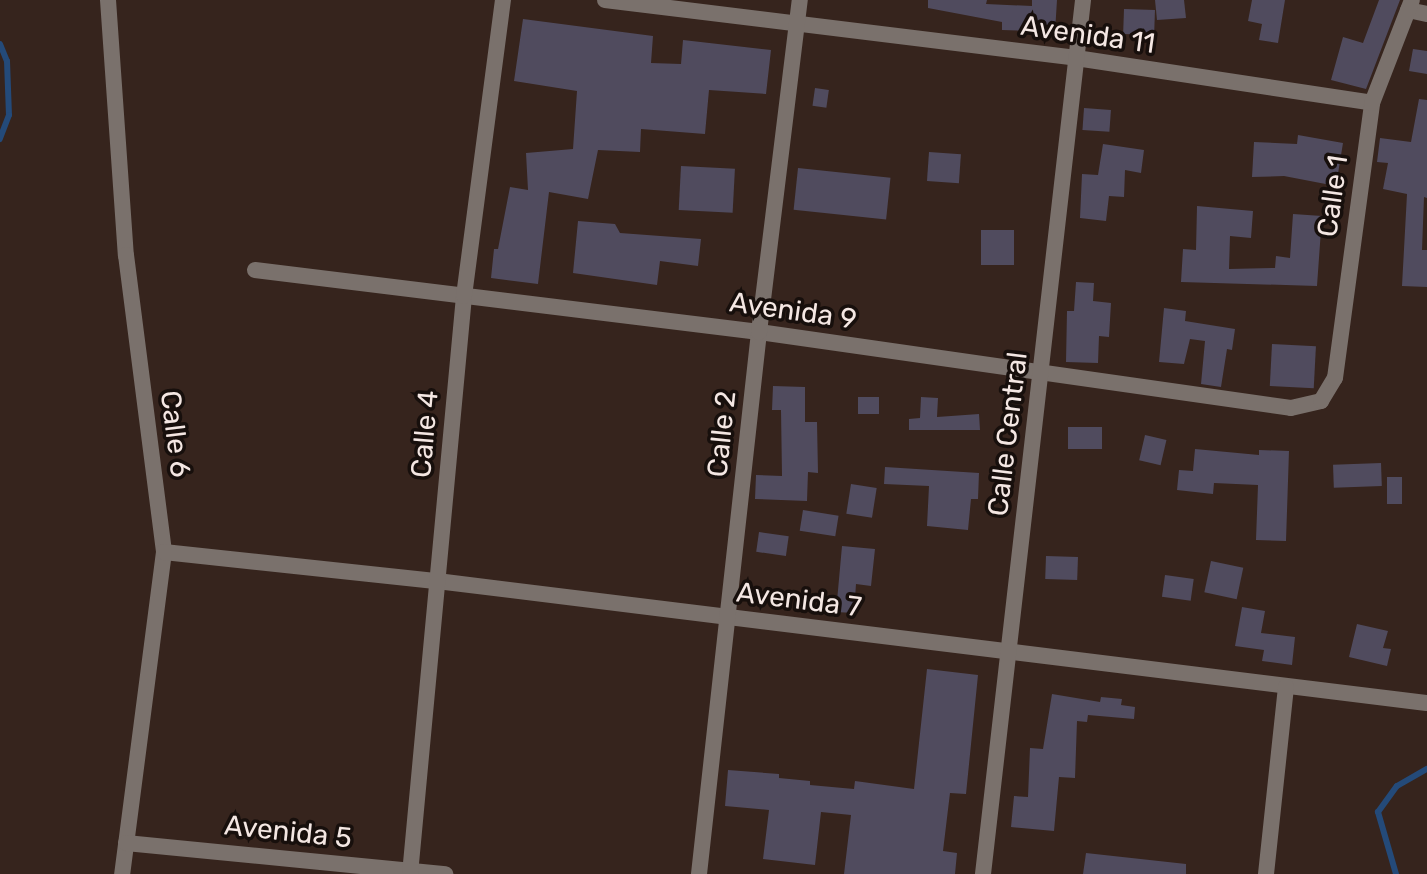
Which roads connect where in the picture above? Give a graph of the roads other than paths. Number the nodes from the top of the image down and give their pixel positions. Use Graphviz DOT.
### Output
graph roads {
  1 [pos="108,0"];
  2 [pos="503,0"];
  3 [pos="605,0"];
  4 [pos="800,0"];
  5 [pos="1083,0"];
  6 [pos="1410,5"];
  7 [pos="1427,14"];
  8 [pos="797,24"];
  9 [pos="1076,58"];
  10 [pos="1372,103"];
  11 [pos="255,270"];
  12 [pos="464,296"];
  13 [pos="759,332"];
  14 [pos="1043,372"];
  15 [pos="1321,401"];
  16 [pos="164,552"];
  17 [pos="437,581"];
  18 [pos="729,617"];
  19 [pos="1008,652"];
  20 [pos="1286,687"];
  21 [pos="1427,703"];
  22 [pos="126,843"];
  23 [pos="410,872"];
  24 [pos="122,874"];
  25 [pos="445,874"];
  26 [pos="699,874"];
  27 [pos="983,874"];
  28 [pos="1266,874"];
  1 -- 16 [label="street, Calle 6"];
  2 -- 12 [label="street, Calle 4"];
  3 -- 8 [label="street, Avenida 11"];
  4 -- 8 [label="street, Calle 2"];
  5 -- 9 [label="street, Calle Central"];
  6 -- 7 [label="street"];
  6 -- 10 [label="street, Calle 1"];
  8 -- 9 [label="street, Avenida 11"];
  8 -- 13 [label="street, Calle 2"];
  9 -- 10 [label="street, Avenida 11"];
  9 -- 14 [label="street, Calle Central"];
  10 -- 15 [label="street, Calle 1"];
  11 -- 12 [label="street, Avenida 9"];
  12 -- 13 [label="street, Avenida 9"];
  12 -- 17 [label="street, Calle 4"];
  13 -- 14 [label="street, Avenida 9"];
  13 -- 18 [label="street, Calle 2"];
  14 -- 15 [label="street, Avenida 9"];
  14 -- 19 [label="street, Calle Central"];
  16 -- 17 [label="street, Avenida 7"];
  16 -- 22 [label="street, Calle 6"];
  17 -- 18 [label="street, Avenida 7"];
  17 -- 23 [label="street, Calle 4"];
  18 -- 19 [label="street, Avenida 7"];
  18 -- 26 [label="street, Calle 2"];
  19 -- 20 [label="street, Avenida 7"];
  19 -- 27 [label="street, Calle Central"];
  20 -- 21 [label="street, Avenida 7"];
  20 -- 28 [label="street"];
  22 -- 23 [label="street, Avenida 5"];
  22 -- 24 [label="street, Calle 6"];
  23 -- 25 [label="street, Avenida 5"];
}
